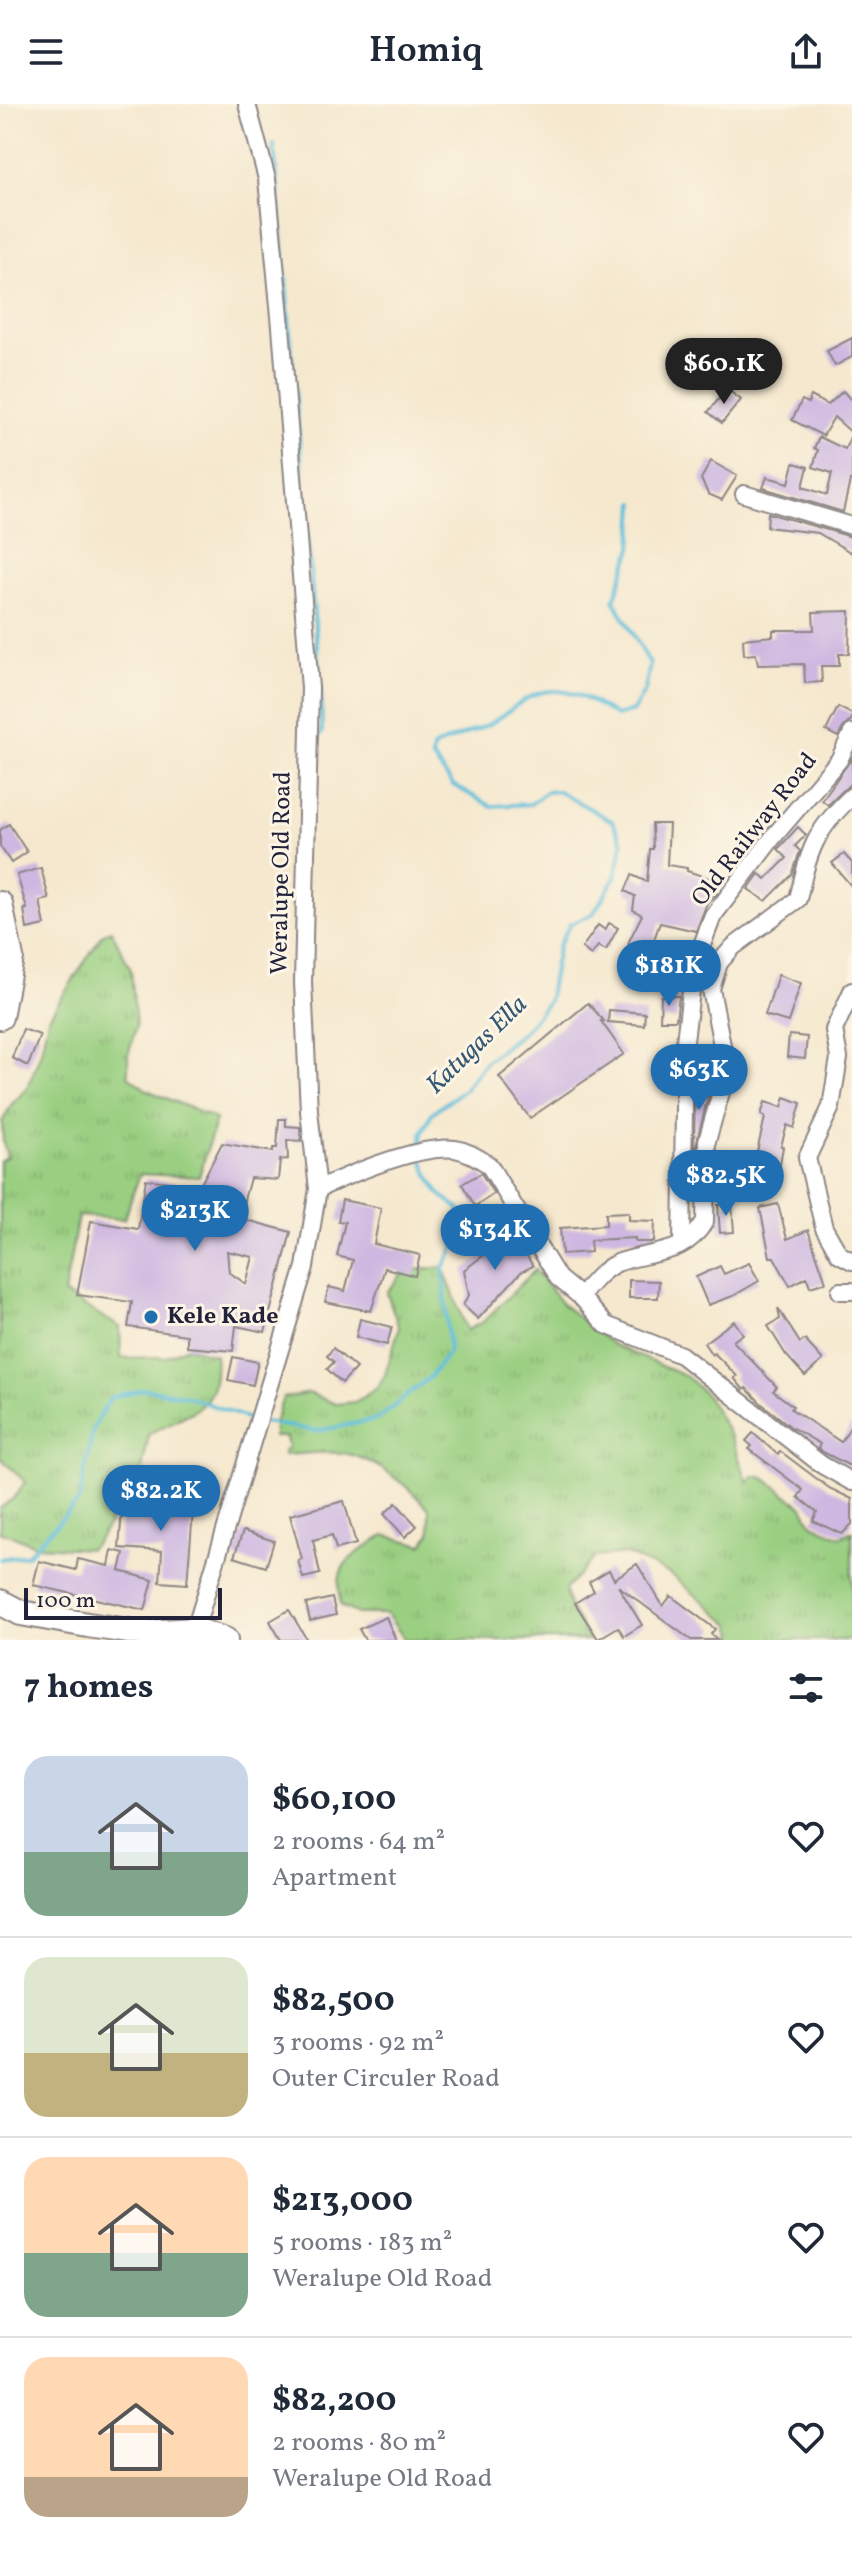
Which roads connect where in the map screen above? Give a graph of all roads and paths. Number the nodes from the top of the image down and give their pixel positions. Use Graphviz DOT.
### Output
graph roads {
  1 [pos="247,104"];
  2 [pos="744,494"];
  3 [pos="852,526"];
  4 [pos="852,733"];
  5 [pos="852,796"];
  6 [pos="0,904"];
  7 [pos="852,991"];
  8 [pos="0,1017"];
  9 [pos="318,1189"];
  10 [pos="682,1244"];
  11 [pos="852,1261"];
  12 [pos="581,1297"];
  13 [pos="852,1482"];
  14 [pos="1,1604"];
  15 [pos="195,1630"];
  16 [pos="144,1637"];
  17 [pos="225,1640"];
  1 -- 9 [label="street, Weralupe Old Road"];
  2 -- 3 [label="street"];
  4 -- 10 [label="street, Old Railway Road"];
  5 -- 10 [label="street"];
  6 -- 8 [label="highway"];
  7 -- 11 [label="street"];
  9 -- 12 [label="street"];
  9 -- 15 [label="street, Weralupe Old Road"];
  10 -- 12 [label="street"];
  12 -- 13 [label="street"];
  14 -- 16 [label="highway"];
  15 -- 16 [label="highway"];
  15 -- 17 [label="highway"];
}
